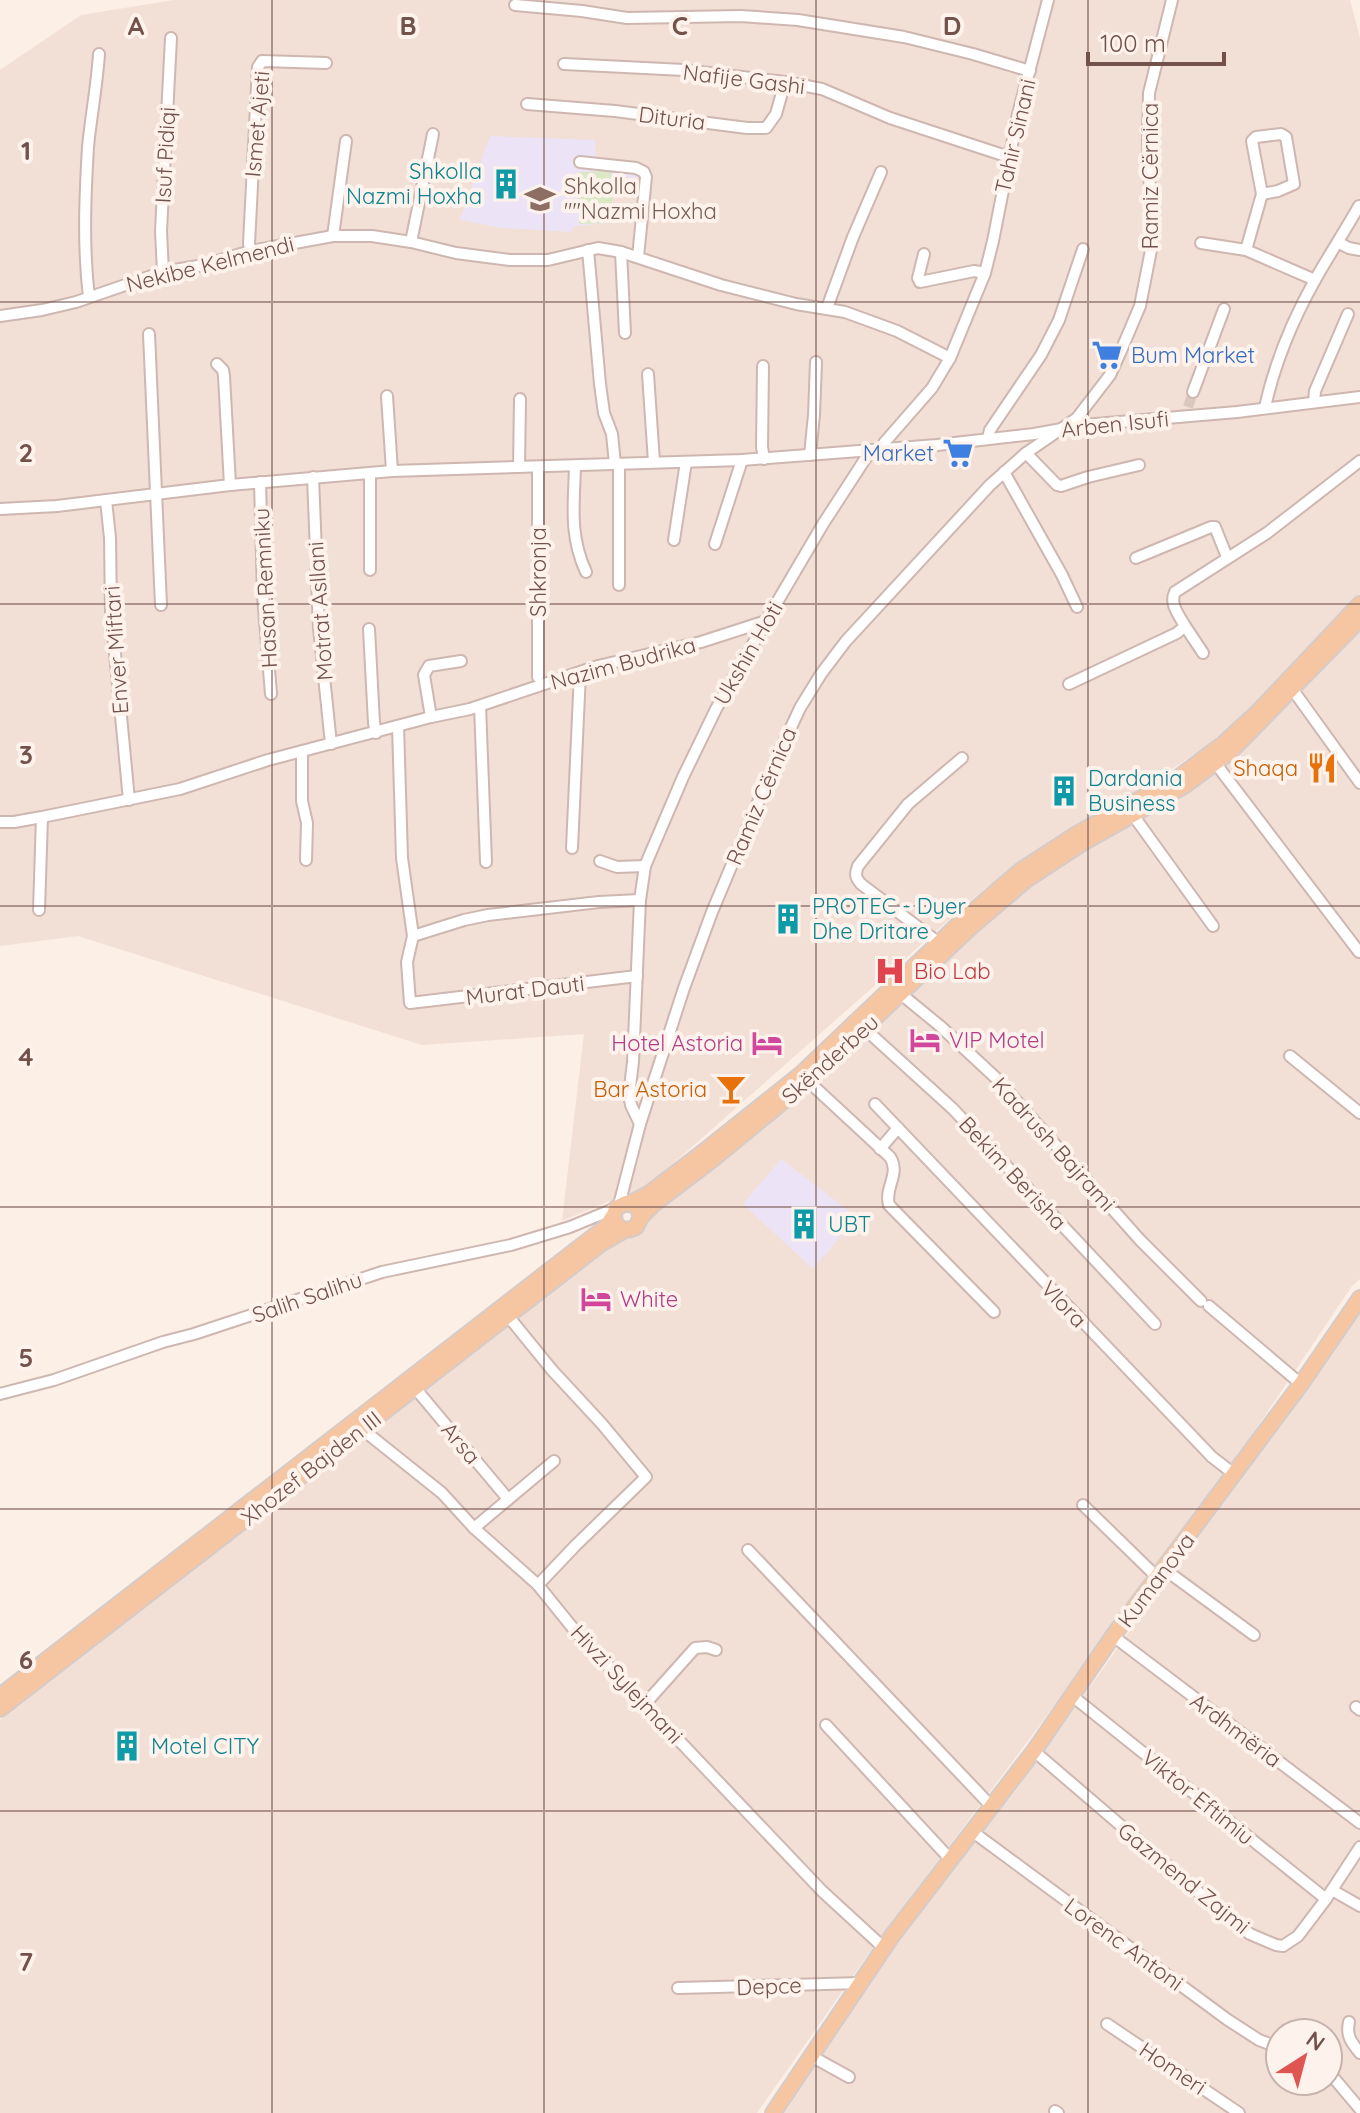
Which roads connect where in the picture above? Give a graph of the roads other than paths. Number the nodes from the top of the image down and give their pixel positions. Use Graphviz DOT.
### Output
graph roads {
  1 [pos="1048,0"];
  2 [pos="1172,0"];
  3 [pos="515,5"];
  4 [pos="171,38"];
  5 [pos="99,54"];
  6 [pos="326,63"];
  7 [pos="564,64"];
  8 [pos="1030,71"];
  9 [pos="785,82"];
  10 [pos="527,104"];
  11 [pos="433,134"];
  12 [pos="346,141"];
  13 [pos="1009,157"];
  14 [pos="580,162"];
  15 [pos="881,172"];
  16 [pos="1262,194"];
  17 [pos="1359,206"];
  18 [pos="333,236"];
  19 [pos="411,242"];
  20 [pos="1201,243"];
  21 [pos="1339,243"];
  22 [pos="1083,249"];
  23 [pos="588,250"];
  24 [pos="1246,250"];
  25 [pos="1360,250"];
  26 [pos="251,251"];
  27 [pos="621,252"];
  28 [pos="924,254"];
  29 [pos="638,257"];
  30 [pos="163,272"];
  31 [pos="985,273"];
  32 [pos="1315,280"];
  33 [pos="89,297"];
  34 [pos="827,308"];
  35 [pos="1224,309"];
  36 [pos="1348,314"];
  37 [pos="0,316"];
  38 [pos="625,333"];
  39 [pos="149,334"];
  40 [pos="950,358"];
  41 [pos="816,362"];
  42 [pos="217,364"];
  43 [pos="763,366"];
  44 [pos="648,374"];
  45 [pos="1193,392"];
  46 [pos="387,396"];
  47 [pos="1360,397"];
  48 [pos="520,399"];
  49 [pos="1314,402"];
  50 [pos="1265,407"];
  51 [pos="1060,430"];
  52 [pos="988,438"];
  53 [pos="883,449"];
  54 [pos="871,450"];
  55 [pos="1026,453"];
  56 [pos="810,455"];
  57 [pos="764,459"];
  58 [pos="742,460"];
  59 [pos="1360,461"];
  60 [pos="654,462"];
  61 [pos="686,462"];
  62 [pos="617,464"];
  63 [pos="1139,465"];
  64 [pos="575,466"];
  65 [pos="519,467"];
  66 [pos="538,467"];
  67 [pos="392,471"];
  68 [pos="1004,472"];
  69 [pos="370,473"];
  70 [pos="313,477"];
  71 [pos="260,482"];
  72 [pos="230,485"];
  73 [pos="157,493"];
  74 [pos="106,500"];
  75 [pos="0,509"];
  76 [pos="674,540"];
  77 [pos="715,544"];
  78 [pos="1227,557"];
  79 [pos="1136,558"];
  80 [pos="370,570"];
  81 [pos="586,572"];
  82 [pos="619,585"];
  83 [pos="1360,604"];
  84 [pos="161,605"];
  85 [pos="1077,607"];
  86 [pos="1360,619"];
  87 [pos="766,621"];
  88 [pos="1185,626"];
  89 [pos="369,629"];
  90 [pos="1203,653"];
  91 [pos="461,661"];
  92 [pos="580,673"];
  93 [pos="538,677"];
  94 [pos="1069,684"];
  95 [pos="1293,690"];
  96 [pos="271,694"];
  97 [pos="480,706"];
  98 [pos="431,717"];
  99 [pos="398,726"];
  100 [pos="376,733"];
  101 [pos="331,744"];
  102 [pos="302,751"];
  103 [pos="962,758"];
  104 [pos="1216,764"];
  105 [pos="1360,783"];
  106 [pos="129,800"];
  107 [pos="1133,815"];
  108 [pos="42,817"];
  109 [pos="0,822"];
  110 [pos="572,848"];
  111 [pos="306,860"];
  112 [pos="600,861"];
  113 [pos="486,862"];
  114 [pos="645,866"];
  115 [pos="640,900"];
  116 [pos="39,910"];
  117 [pos="1213,926"];
  118 [pos="413,936"];
  119 [pos="939,943"];
  120 [pos="1359,952"];
  121 [pos="637,976"];
  122 [pos="901,994"];
  123 [pos="865,1029"];
  124 [pos="1290,1056"];
  125 [pos="808,1081"];
  126 [pos="875,1104"];
  127 [pos="1360,1113"];
  128 [pos="640,1124"];
  129 [pos="898,1128"];
  130 [pos="880,1149"];
  131 [pos="630,1203"];
  132 [pos="625,1230"];
  133 [pos="1360,1298"];
  134 [pos="994,1312"];
  135 [pos="508,1316"];
  136 [pos="1155,1324"];
  137 [pos="1301,1384"];
  138 [pos="415,1388"];
  139 [pos="0,1394"];
  140 [pos="362,1429"];
  141 [pos="554,1461"];
  142 [pos="1234,1474"];
  143 [pos="508,1499"];
  144 [pos="1083,1505"];
  145 [pos="474,1528"];
  146 [pos="748,1550"];
  147 [pos="1161,1573"];
  148 [pos="538,1585"];
  149 [pos="1254,1635"];
  150 [pos="1113,1636"];
  151 [pos="716,1650"];
  152 [pos="1071,1695"];
  153 [pos="0,1696"];
  154 [pos="645,1704"];
  155 [pos="0,1709"];
  156 [pos="826,1725"];
  157 [pos="1034,1751"];
  158 [pos="992,1807"];
  159 [pos="1360,1823"];
  160 [pos="973,1832"];
  161 [pos="1360,1847"];
  162 [pos="951,1860"];
  163 [pos="1329,1894"];
  164 [pos="1360,1906"];
  165 [pos="884,1948"];
  166 [pos="861,1983"];
  167 [pos="678,1988"];
  168 [pos="1349,2022"];
  169 [pos="1107,2024"];
  170 [pos="1264,2042"];
  171 [pos="1360,2053"];
  172 [pos="811,2056"];
  173 [pos="849,2077"];
  174 [pos="1344,2090"];
  175 [pos="1360,2109"];
  176 [pos="773,2113"];
  177 [pos="1239,2113"];
  1 -- 8 [label="street, Tahir Sinani"];
  2 -- 51 [label="street, Ramiz Cërnica"];
  3 -- 8 [label="street"];
  4 -- 30 [label="street, Isuf Pidiqi"];
  5 -- 33 [label="street"];
  6 -- 26 [label="street, Ismet Ajeti"];
  7 -- 9 [label="street, Nafije Gashi"];
  8 -- 13 [label="street, Tahir Sinani"];
  9 -- 10 [label="street, Dituria"];
  9 -- 13 [label="street, Nafije Gashi"];
  11 -- 19 [label="street"];
  12 -- 18 [label="street"];
  13 -- 31 [label="street, Tahir Sinani"];
  14 -- 29 [label="street"];
  15 -- 34 [label="street"];
  16 -- 16 [label="street"];
  16 -- 24 [label="street"];
  17 -- 21 [label="street"];
  18 -- 19 [label="street, Nekibe Kelmendi"];
  18 -- 26 [label="street, Nekibe Kelmendi"];
  19 -- 23 [label="street, Nekibe Kelmendi"];
  20 -- 24 [label="street"];
  21 -- 25 [label="street"];
  21 -- 32 [label="street"];
  22 -- 52 [label="street"];
  23 -- 27 [label="street, Nekibe Kelmendi"];
  23 -- 62 [label="street"];
  24 -- 32 [label="street"];
  26 -- 30 [label="street, Nekibe Kelmendi"];
  27 -- 29 [label="street, Nekibe Kelmendi"];
  27 -- 38 [label="street"];
  28 -- 31 [label="street"];
  29 -- 34 [label="street, Nekibe Kelmendi"];
  30 -- 33 [label="street, Nekibe Kelmendi"];
  31 -- 40 [label="street, Tahir Sinani"];
  32 -- 50 [label="street"];
  33 -- 37 [label="street, Nekibe Kelmendi"];
  34 -- 40 [label="street, Nekibe Kelmendi"];
  35 -- 45 [label="street"];
  36 -- 49 [label="street"];
  39 -- 73 [label="street"];
  40 -- 53 [label="street, Tahir Sinani"];
  41 -- 56 [label="street"];
  42 -- 72 [label="street"];
  43 -- 57 [label="street"];
  44 -- 60 [label="street"];
  46 -- 67 [label="street"];
  47 -- 49 [label="street, Arben Isufi"];
  48 -- 65 [label="street"];
  49 -- 50 [label="street, Arben Isufi"];
  50 -- 51 [label="street, Arben Isufi"];
  51 -- 52 [label="street, Arben Isufi"];
  51 -- 55 [label="street, Ramiz Cërnica"];
  52 -- 53 [label="street, Arben Isufi"];
  53 -- 54 [label="street, Arben Isufi"];
  54 -- 56 [label="street, Hasan Remniku"];
  54 -- 87 [label="street, Ukshin Hoti"];
  55 -- 63 [label="street"];
  55 -- 68 [label="street, Ramiz Cërnica"];
  56 -- 57 [label="street, Hasan Remniku"];
  57 -- 58 [label="street, Hasan Remniku"];
  58 -- 61 [label="street, Hasan Remniku"];
  58 -- 77 [label="street"];
  59 -- 78 [label="street"];
  60 -- 61 [label="street, Hasan Remniku"];
  60 -- 62 [label="street, Hasan Remniku"];
  61 -- 76 [label="street"];
  62 -- 64 [label="street, Hasan Remniku"];
  62 -- 82 [label="street"];
  64 -- 66 [label="street, Hasan Remniku"];
  64 -- 81 [label="street"];
  65 -- 66 [label="street, Hasan Remniku"];
  65 -- 67 [label="street, Hasan Remniku"];
  66 -- 93 [label="street, Shkronja"];
  67 -- 69 [label="street, Hasan Remniku"];
  68 -- 85 [label="street"];
  68 -- 128 [label="street, Ramiz Cërnica"];
  69 -- 70 [label="street, Hasan Remniku"];
  69 -- 80 [label="street"];
  70 -- 71 [label="street, Hasan Remniku"];
  70 -- 101 [label="street, Motrat Asllani"];
  71 -- 72 [label="street, Hasan Remniku"];
  71 -- 96 [label="street, Hasan Remniku"];
  72 -- 73 [label="street, Hasan Remniku"];
  73 -- 74 [label="street, Hasan Remniku"];
  73 -- 84 [label="street"];
  74 -- 75 [label="street, Hasan Remniku"];
  74 -- 106 [label="street, Enver Miftari"];
  78 -- 79 [label="street"];
  78 -- 88 [label="street"];
  83 -- 119 [label="main road, Skënderbeu"];
  86 -- 95 [label="main road, Skënderbeu"];
  87 -- 92 [label="street, Nazim Budrika"];
  87 -- 114 [label="street, Ukshin Hoti"];
  88 -- 90 [label="street"];
  88 -- 94 [label="street"];
  89 -- 100 [label="street"];
  91 -- 98 [label="street"];
  92 -- 97 [label="street, Nazim Budrika"];
  92 -- 110 [label="street"];
  95 -- 104 [label="main road, Skënderbeu"];
  95 -- 105 [label="street"];
  97 -- 98 [label="street, Nazim Budrika"];
  97 -- 113 [label="street"];
  98 -- 99 [label="street, Nazim Budrika"];
  99 -- 100 [label="street, Nazim Budrika"];
  99 -- 118 [label="street"];
  100 -- 101 [label="street, Nazim Budrika"];
  101 -- 102 [label="street, Nazim Budrika"];
  102 -- 106 [label="street, Nazim Budrika"];
  102 -- 111 [label="street"];
  103 -- 119 [label="street"];
  104 -- 107 [label="main road, Skënderbeu"];
  104 -- 120 [label="street"];
  106 -- 108 [label="street, Nazim Budrika"];
  107 -- 117 [label="street"];
  107 -- 122 [label="main road, Skënderbeu"];
  108 -- 109 [label="street, Nazim Budrika"];
  108 -- 116 [label="street"];
  112 -- 114 [label="street"];
  114 -- 115 [label="street, Ukshin Hoti"];
  115 -- 118 [label="street"];
  115 -- 121 [label="street, Ukshin Hoti"];
  118 -- 121 [label="street, Murat Dauti"];
  119 -- 131 [label="main road, Skënderbeu"];
  121 -- 128 [label="street, Ukshin Hoti"];
  122 -- 123 [label="main road, Skënderbeu"];
  122 -- 137 [label="street, Kadrush Bajrami"];
  123 -- 125 [label="main road, Skënderbeu"];
  123 -- 136 [label="street, Bekim Berisha"];
  124 -- 127 [label="street"];
  125 -- 130 [label="street"];
  125 -- 131 [label="main road, Skënderbeu"];
  126 -- 129 [label="street, Vlora"];
  128 -- 131 [label="street, Ramiz Cërnica"];
  129 -- 130 [label="street"];
  129 -- 142 [label="street, Vlora"];
  130 -- 134 [label="street"];
  131 -- 132 [label="main road"];
  131 -- 132 [label="main road, Xhozef Bajden III"];
  131 -- 139 [label="street, Salih Salihu"];
  131 -- 153 [label="main road, Xhozef Bajden III"];
  132 -- 135 [label="main road, Xhozef Bajden III"];
  133 -- 137 [label="main road, Kumanova"];
  135 -- 138 [label="main road, Xhozef Bajden III"];
  135 -- 148 [label="street"];
  137 -- 142 [label="main road, Kumanova"];
  138 -- 140 [label="main road, Xhozef Bajden III"];
  138 -- 143 [label="street, Arsa"];
  140 -- 145 [label="street, Hivzi Sylejmani"];
  140 -- 155 [label="main road, Xhozef Bajden III"];
  141 -- 143 [label="street"];
  142 -- 147 [label="main road, Kumanova"];
  143 -- 145 [label="street"];
  144 -- 147 [label="street"];
  145 -- 148 [label="street, Hivzi Sylejmani"];
  146 -- 158 [label="street"];
  147 -- 149 [label="street"];
  147 -- 150 [label="main road, Kumanova"];
  148 -- 154 [label="street, Hivzi Sylejmani"];
  150 -- 152 [label="main road, Kumanova"];
  150 -- 159 [label="street, Ardhmëria"];
  151 -- 154 [label="street"];
  152 -- 157 [label="main road, Kumanova"];
  152 -- 163 [label="street, Viktor Eftimiu"];
  154 -- 165 [label="street, Hivzi Sylejmani"];
  156 -- 162 [label="street"];
  157 -- 158 [label="main road, Kumanova"];
  157 -- 163 [label="street, Gazmend Zajmi"];
  158 -- 160 [label="main road, Kumanova"];
  160 -- 162 [label="main road, Kumanova"];
  160 -- 170 [label="street, Lorenc Antoni"];
  161 -- 163 [label="street, Gazmend Zajmi"];
  162 -- 165 [label="main road, Kumanova"];
  163 -- 164 [label="street"];
  165 -- 166 [label="main road, Kumanova"];
  166 -- 167 [label="street, Depce"];
  166 -- 172 [label="main road, Kumanova"];
  168 -- 171 [label="street"];
  169 -- 177 [label="street, Homeri"];
  172 -- 173 [label="street"];
  172 -- 176 [label="main road, Kumanova"];
  174 -- 175 [label="street"];
}
